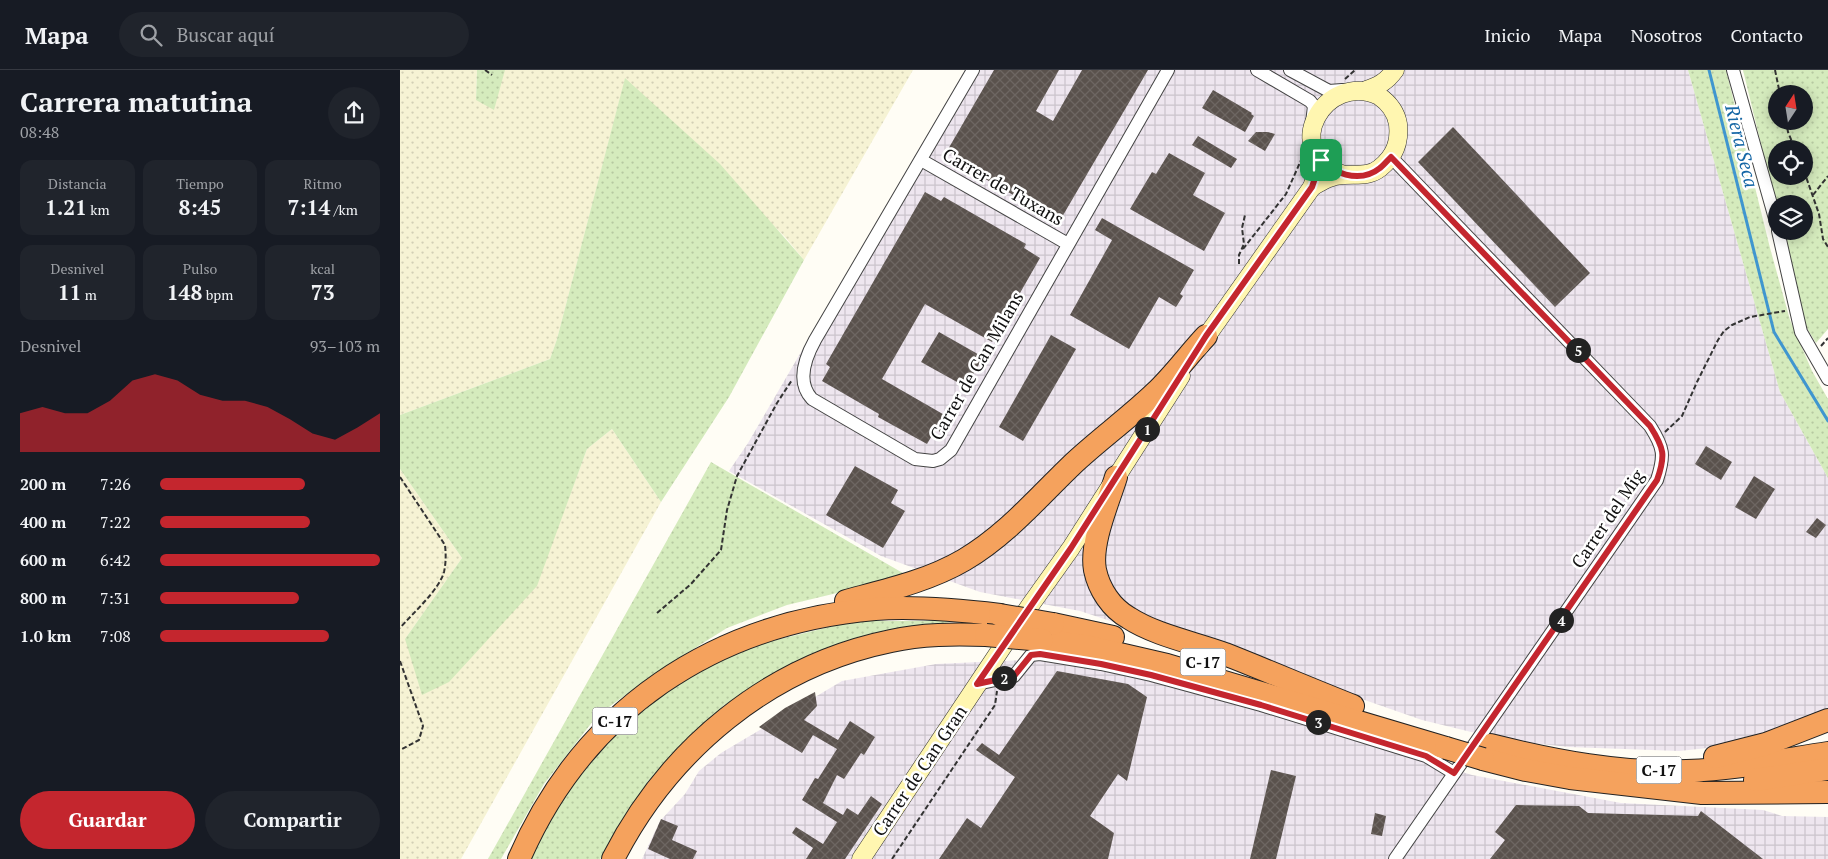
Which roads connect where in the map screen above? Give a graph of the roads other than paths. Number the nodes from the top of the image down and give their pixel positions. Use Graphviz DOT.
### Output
graph roads {
  1 [pos="974,70"];
  2 [pos="1168,70"];
  3 [pos="1257,70"];
  4 [pos="1290,70"];
  5 [pos="1733,70"];
  6 [pos="1394,71"];
  7 [pos="1342,85"];
  8 [pos="1366,90"];
  9 [pos="1390,106"];
  10 [pos="1312,123"];
  11 [pos="1310,156"];
  12 [pos="1391,157"];
  13 [pos="920,160"];
  14 [pos="1344,175"];
  15 [pos="1312,187"];
  16 [pos="1768,195"];
  17 [pos="1780,240"];
  18 [pos="1068,244"];
  19 [pos="1206,336"];
  20 [pos="1828,379"];
  21 [pos="1116,478"];
  22 [pos="758,632"];
  23 [pos="1047,632"];
  24 [pos="977,684"];
  25 [pos="1352,706"];
  26 [pos="1828,720"];
  27 [pos="1450,742"];
  28 [pos="1487,752"];
  29 [pos="1828,753"];
  30 [pos="1607,767"];
  31 [pos="1828,769"];
  32 [pos="1454,773"];
  33 [pos="1632,786"];
  34 [pos="1828,792"];
  35 [pos="519,859"];
  36 [pos="613,859"];
  37 [pos="861,859"];
  38 [pos="1395,859"];
  1 -- 13 [label="street, Carrer de Can Milans"];
  2 -- 18 [label="street, Carrer de Can Milans"];
  3 -- 10 [label="street"];
  4 -- 7 [label="street"];
  5 -- 16 [label="street"];
  6 -- 8 [label="main road"];
  6 -- 9 [label="main road"];
  7 -- 8 [label="main road"];
  7 -- 10 [label="main road"];
  8 -- 9 [label="main road"];
  9 -- 12 [label="main road"];
  10 -- 11 [label="main road"];
  11 -- 14 [label="main road"];
  11 -- 15 [label="main road"];
  12 -- 14 [label="main road"];
  12 -- 32 [label="street, Carrer del Mig"];
  13 -- 18 [label="street, Carrer de Tuxans"];
  13 -- 18 [label="street, Carrer de Can Milans"];
  14 -- 15 [label="main road"];
  15 -- 19 [label="main road, Carrer de Can Gran"];
  17 -- 20 [label="street"];
  19 -- 21 [label="main road, Carrer de Can Gran"];
  19 -- 22 [label="highway"];
  21 -- 24 [label="main road, Carrer de Can Gran"];
  21 -- 25 [label="highway"];
  22 -- 23 [label="highway, C-17, bridge"];
  22 -- 35 [label="highway, C-17"];
  23 -- 25 [label="highway, C-17"];
  23 -- 27 [label="highway, C-17"];
  23 -- 36 [label="highway, C-17, bridge"];
  24 -- 32 [label="street"];
  24 -- 37 [label="main road, Carrer de Can Gran"];
  25 -- 27 [label="highway, C-17"];
  26 -- 30 [label="highway"];
  27 -- 28 [label="highway, C-17"];
  28 -- 30 [label="highway, C-17"];
  28 -- 33 [label="highway, C-17"];
  29 -- 30 [label="highway, C-17"];
  31 -- 33 [label="highway, C-17"];
  32 -- 38 [label="street, Carrer del Mig"];
  33 -- 34 [label="highway"];
}
